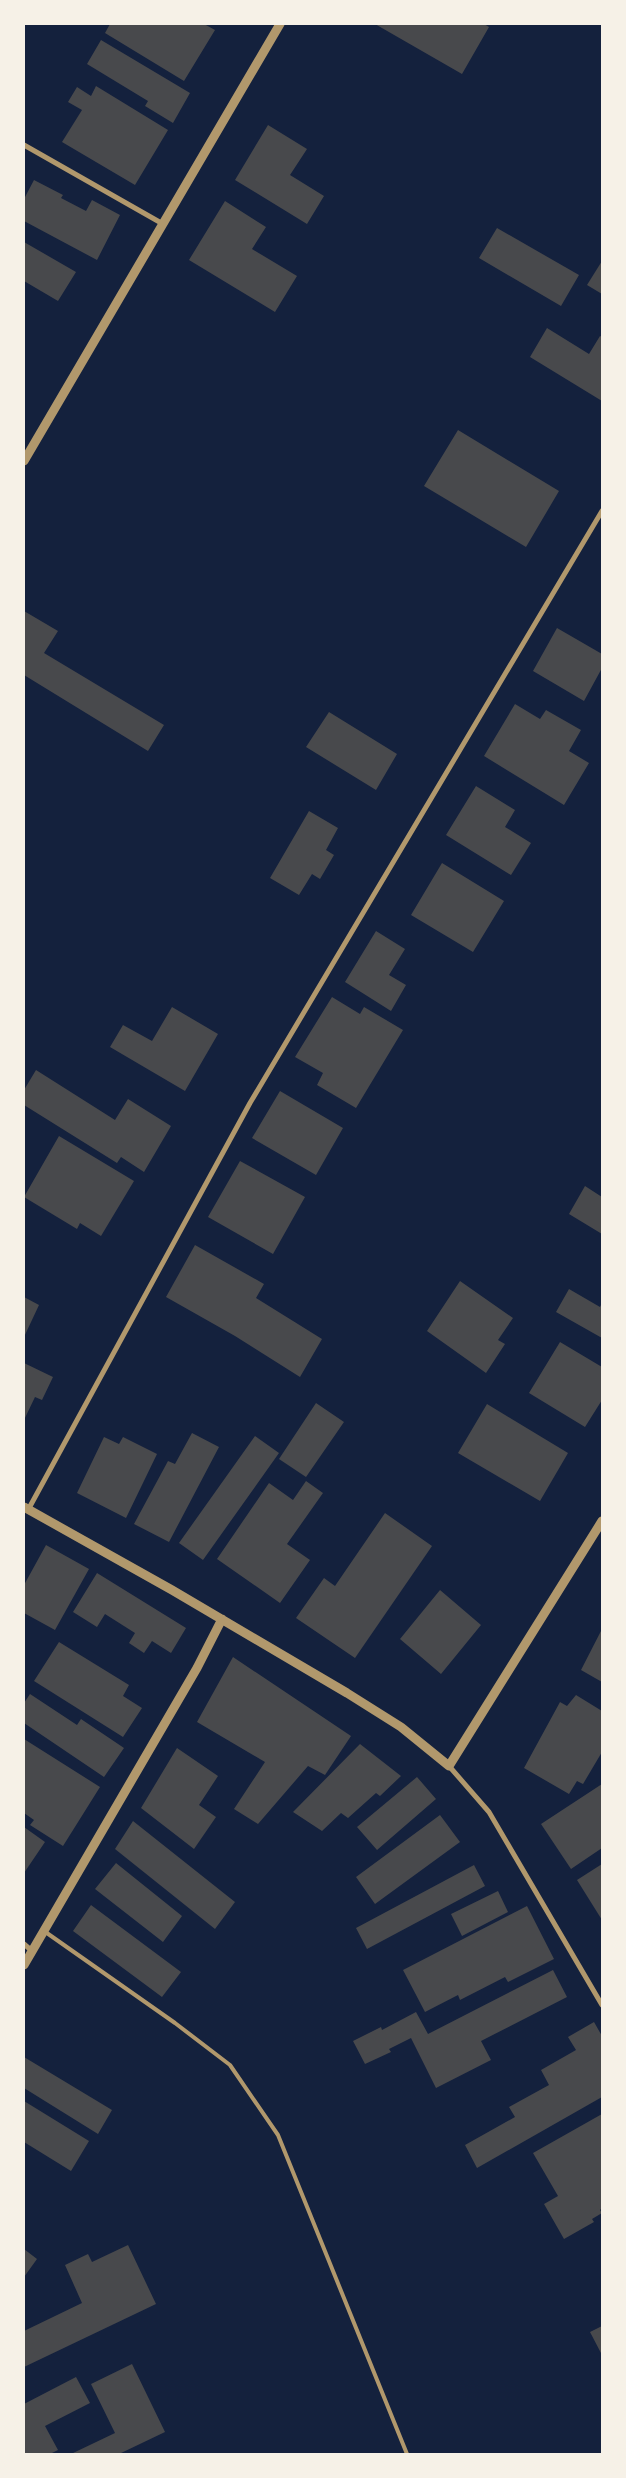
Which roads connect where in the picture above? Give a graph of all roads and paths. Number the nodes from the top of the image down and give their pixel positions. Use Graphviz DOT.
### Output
graph roads {
  1 [pos="280,24"];
  2 [pos="24,145"];
  3 [pos="163,224"];
  4 [pos="24,461"];
  5 [pos="602,510"];
  6 [pos="26,1509"];
  7 [pos="602,1521"];
  8 [pos="222,1620"];
  9 [pos="449,1766"];
  10 [pos="44,1931"];
  11 [pos="24,1944"];
  12 [pos="32,1950"];
  13 [pos="24,1965"];
  14 [pos="602,2005"];
  15 [pos="408,2454"];
  1 -- 3 [label="street"];
  2 -- 3 [label="street"];
  3 -- 4 [label="street"];
  5 -- 6 [label="street"];
  6 -- 8 [label="street"];
  7 -- 9 [label="street"];
  8 -- 9 [label="street"];
  8 -- 10 [label="street"];
  9 -- 14 [label="street"];
  10 -- 12 [label="street"];
  10 -- 15 [label="lane"];
  11 -- 12 [label="street"];
  12 -- 13 [label="street"];
}
